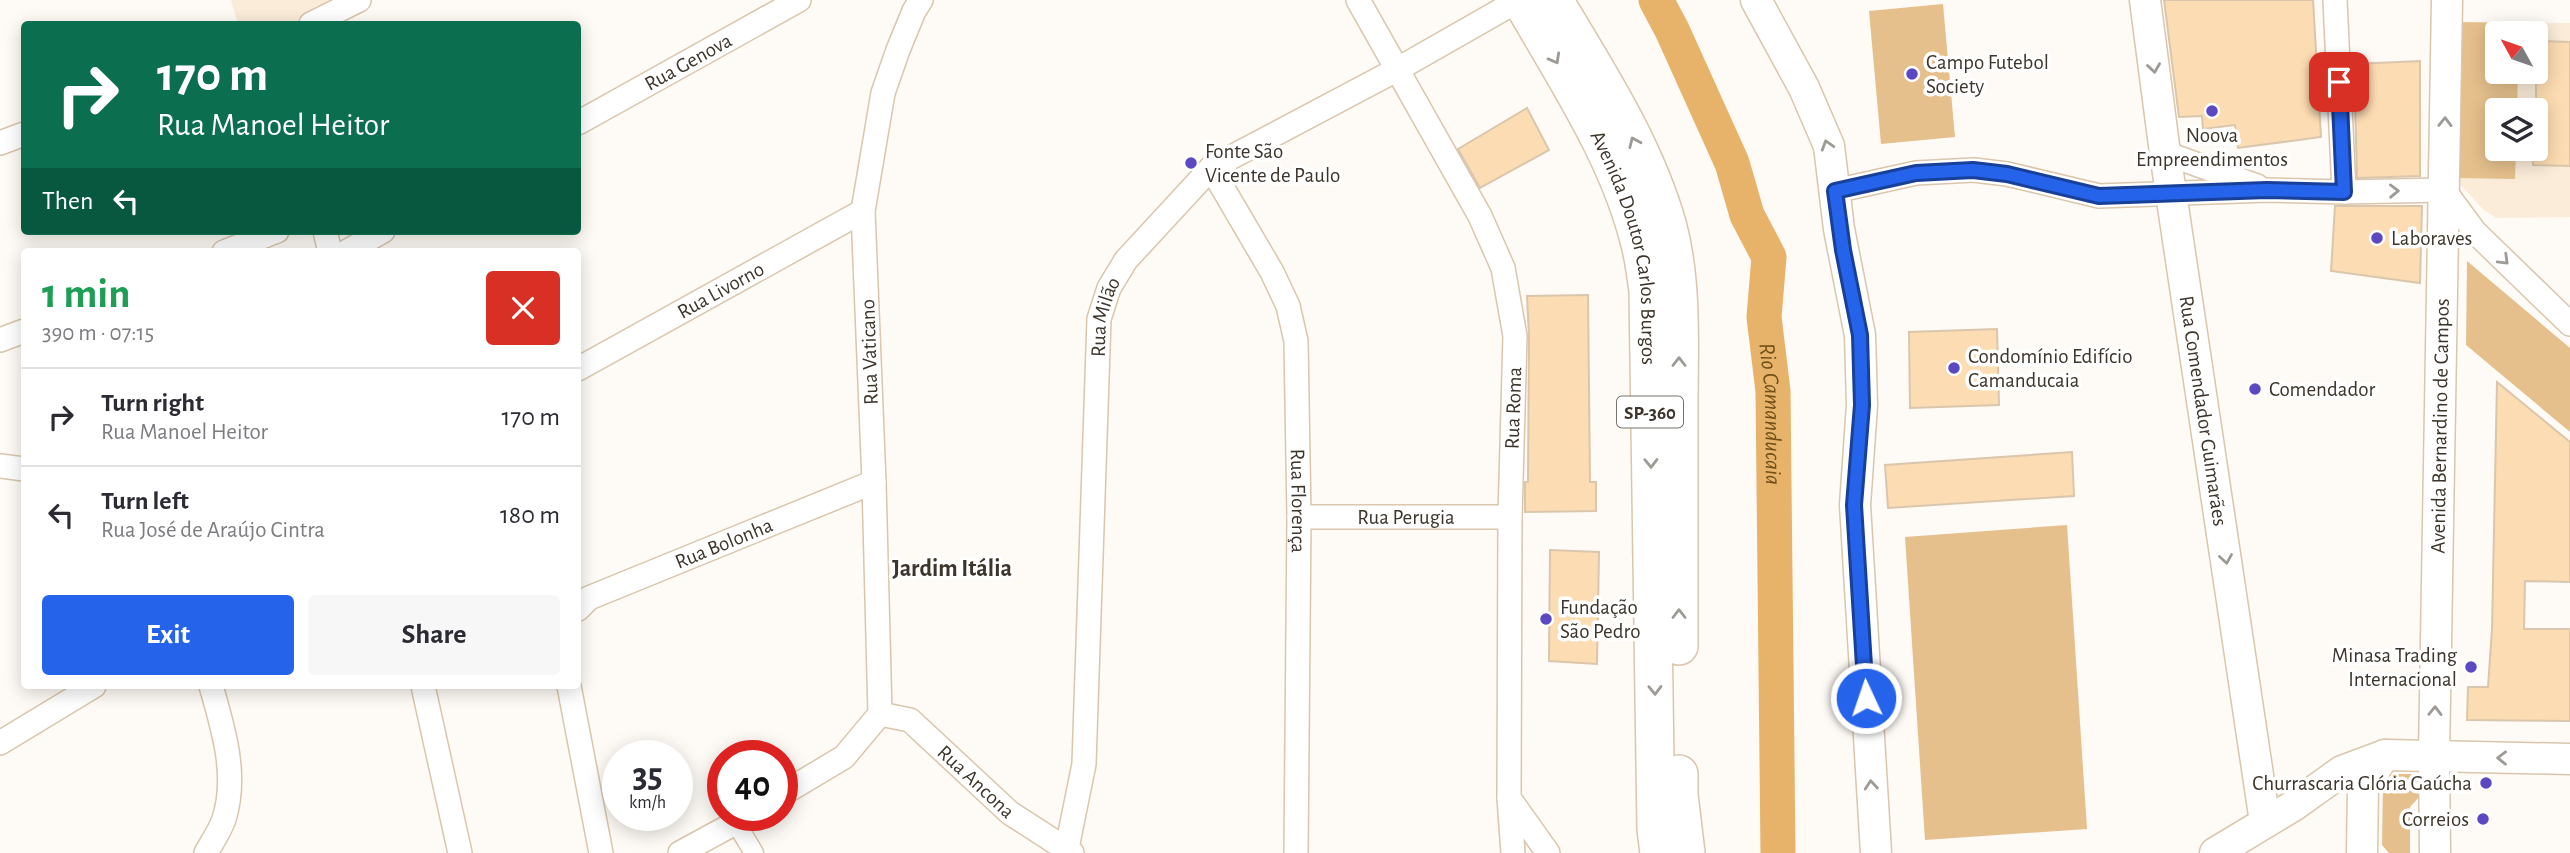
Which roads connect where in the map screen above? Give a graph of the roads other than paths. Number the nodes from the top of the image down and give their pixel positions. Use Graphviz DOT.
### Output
graph roads {
  1 [pos="359,0"];
  2 [pos="799,0"];
  3 [pos="921,0"];
  4 [pos="1358,0"];
  5 [pos="1520,0"];
  6 [pos="1554,0"];
  7 [pos="1756,0"];
  8 [pos="2145,0"];
  9 [pos="2335,0"];
  10 [pos="2446,0"];
  11 [pos="317,21"];
  12 [pos="1398,69"];
  13 [pos="581,121"];
  14 [pos="21,135"];
  15 [pos="0,143"];
  16 [pos="2165,153"];
  17 [pos="1212,168"];
  18 [pos="2267,190"];
  19 [pos="2444,190"];
  20 [pos="1835,191"];
  21 [pos="2344,192"];
  22 [pos="2171,194"];
  23 [pos="863,211"];
  24 [pos="267,235"];
  25 [pos="376,235"];
  26 [pos="234,248"];
  27 [pos="353,248"];
  28 [pos="2570,324"];
  29 [pos="21,332"];
  30 [pos="0,340"];
  31 [pos="581,367"];
  32 [pos="0,466"];
  33 [pos="21,469"];
  34 [pos="874,482"];
  35 [pos="1300,517"];
  36 [pos="1510,517"];
  37 [pos="581,606"];
  38 [pos="89,689"];
  39 [pos="212,689"];
  40 [pos="424,689"];
  41 [pos="570,689"];
  42 [pos="880,714"];
  43 [pos="0,743"];
  44 [pos="2385,755"];
  45 [pos="2434,757"];
  46 [pos="2570,759"];
  47 [pos="798,784"];
  48 [pos="1509,798"];
  49 [pos="2293,806"];
  50 [pos="2362,810"];
  51 [pos="2265,822"];
  52 [pos="720,831"];
  53 [pos="746,831"];
  54 [pos="1069,852"];
  55 [pos="206,853"];
  56 [pos="460,853"];
  57 [pos="601,853"];
  58 [pos="680,853"];
  59 [pos="754,853"];
  60 [pos="1296,853"];
  61 [pos="1513,853"];
  62 [pos="1548,853"];
  63 [pos="1660,853"];
  64 [pos="1686,853"];
  65 [pos="1877,853"];
  66 [pos="2215,853"];
  67 [pos="2362,853"];
  68 [pos="2435,853"];
  1 -- 11 [label="street"];
  2 -- 13 [label="street, Rua Genova"];
  3 -- 23 [label="street, Rua Vaticano"];
  4 -- 12 [label="street, Rua Roma"];
  5 -- 12 [label="street, Rua Milão"];
  5 -- 63 [label="main road, Avenida Doutor Carlos Burgos / SP-360, one-way"];
  64 -- 6 [label="main road, Avenida Doutor Carlos Burgos / SP-360, one-way"];
  20 -- 7 [label="street, one-way"];
  8 -- 16 [label="street, Rua Comendador Guimarães, one-way"];
  9 -- 21 [label="street"];
  19 -- 10 [label="street, Avenida Bernardino de Campos, one-way"];
  12 -- 17 [label="street, Rua Milão"];
  12 -- 36 [label="street, Rua Roma"];
  14 -- 15 [label="street"];
  16 -- 18 [label="street"];
  16 -- 22 [label="street, Rua Comendador Guimarães"];
  17 -- 35 [label="street, Rua Florença"];
  17 -- 54 [label="street, Rua Milão"];
  18 -- 21 [label="street"];
  18 -- 22 [label="street"];
  21 -- 19 [label="street, one-way"];
  19 -- 28 [label="street, one-way"];
  45 -- 19 [label="street, Avenida Bernardino de Campos, one-way"];
  20 -- 22 [label="street"];
  65 -- 20 [label="street, one-way"];
  22 -- 51 [label="street, Rua Comendador Guimarães, one-way"];
  23 -- 31 [label="street, Rua Livorno"];
  23 -- 34 [label="street, Rua Vaticano"];
  24 -- 26 [label="street"];
  25 -- 27 [label="street"];
  29 -- 30 [label="street"];
  32 -- 33 [label="street"];
  34 -- 37 [label="street, Rua Bolonha"];
  34 -- 42 [label="street, Rua Vaticano"];
  35 -- 36 [label="street, Rua Perugia"];
  35 -- 60 [label="street, Rua Florença"];
  36 -- 48 [label="street, Rua Roma"];
  38 -- 43 [label="street"];
  39 -- 55 [label="street"];
  40 -- 56 [label="street"];
  41 -- 57 [label="street"];
  42 -- 47 [label="street"];
  42 -- 54 [label="street, Rua Ancona"];
  44 -- 45 [label="street"];
  44 -- 49 [label="street"];
  44 -- 50 [label="street"];
  46 -- 45 [label="street, one-way"];
  45 -- 68 [label="street, Avenida Bernardino de Campos"];
  48 -- 61 [label="street, Rua Roma"];
  48 -- 62 [label="street"];
  49 -- 50 [label="street"];
  49 -- 51 [label="street"];
  50 -- 67 [label="street"];
  51 -- 66 [label="street"];
  52 -- 58 [label="street"];
  53 -- 59 [label="street"];
}
